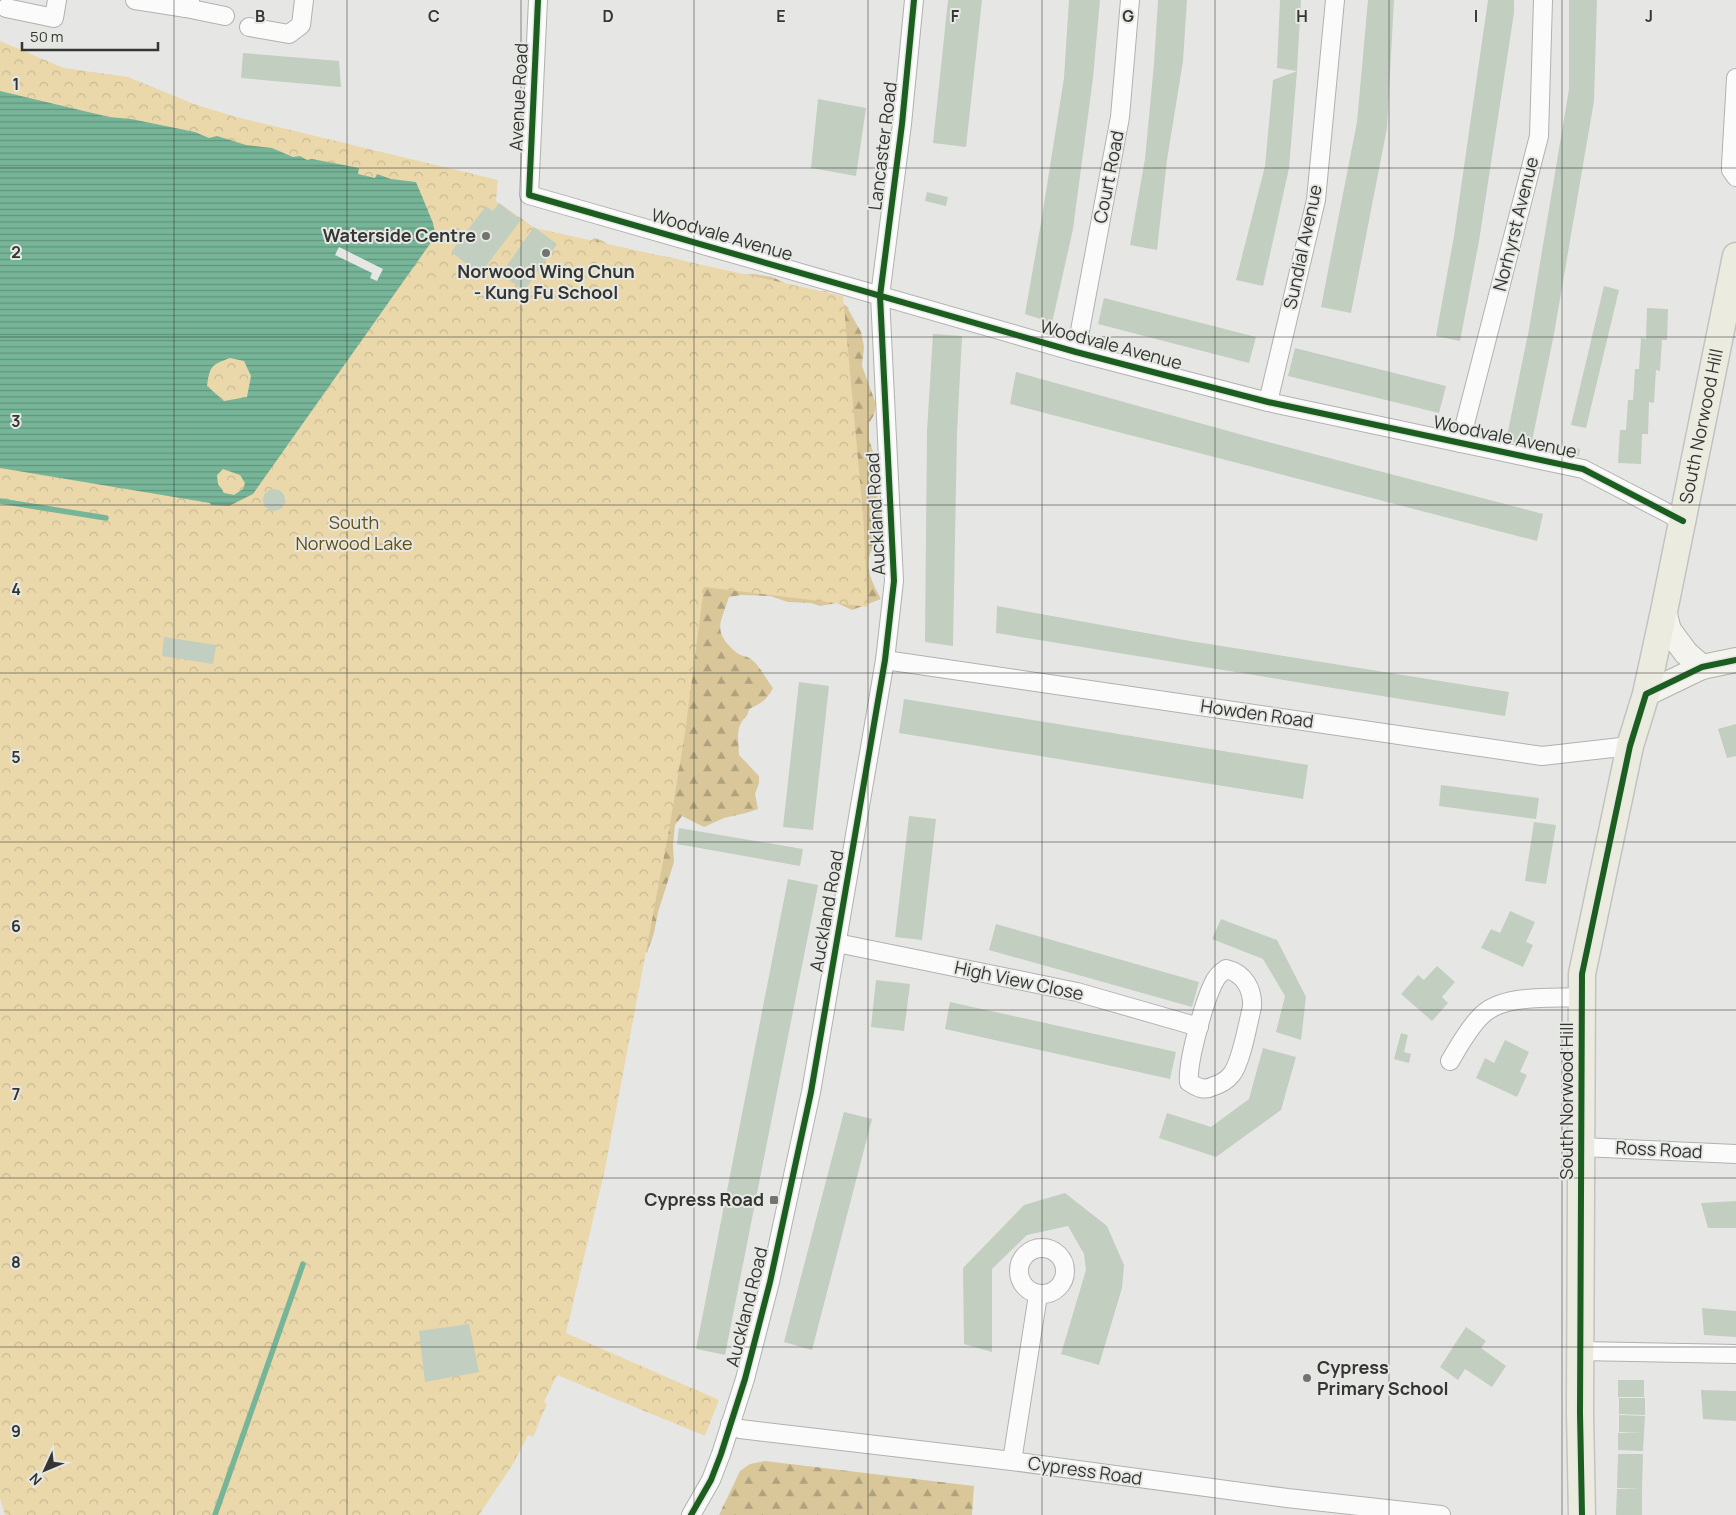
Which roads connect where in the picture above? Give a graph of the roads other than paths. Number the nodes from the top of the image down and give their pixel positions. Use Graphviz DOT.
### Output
graph roads {
  1 [pos="57,0"];
  2 [pos="135,0"];
  3 [pos="304,0"];
  4 [pos="538,0"];
  5 [pos="914,0"];
  6 [pos="1130,0"];
  7 [pos="1334,0"];
  8 [pos="1542,0"];
  9 [pos="188,4"];
  10 [pos="6,8"];
  11 [pos="225,16"];
  12 [pos="248,27"];
  13 [pos="1736,78"];
  14 [pos="1736,177"];
  15 [pos="530,195"];
  16 [pos="1736,256"];
  17 [pos="880,296"];
  18 [pos="1076,352"];
  19 [pos="1268,402"];
  20 [pos="1460,443"];
  21 [pos="1683,521"];
  22 [pos="1664,611"];
  23 [pos="885,660"];
  24 [pos="1736,660"];
  25 [pos="1702,667"];
  26 [pos="1646,694"];
  27 [pos="1630,746"];
  28 [pos="837,943"];
  29 [pos="1582,997"];
  30 [pos="1199,1027"];
  31 [pos="1450,1061"];
  32 [pos="1582,1147"];
  33 [pos="1736,1154"];
  34 [pos="1038,1295"];
  35 [pos="1580,1351"];
  36 [pos="1736,1354"];
  37 [pos="730,1424"];
  38 [pos="1012,1462"];
  39 [pos="691,1515"];
  40 [pos="1441,1515"];
  41 [pos="1582,1515"];
  1 -- 10 [label="street"];
  2 -- 9 [label="street"];
  3 -- 12 [label="street"];
  4 -- 15 [label="street, Avenue Road"];
  5 -- 17 [label="street, Lancaster Road"];
  6 -- 18 [label="street, Court Road"];
  7 -- 19 [label="street, Sundial Avenue"];
  8 -- 20 [label="street, Norhyrst Avenue"];
  9 -- 11 [label="street"];
  13 -- 14 [label="street"];
  15 -- 17 [label="street, Woodvale Avenue"];
  16 -- 21 [label="main road, South Norwood Hill"];
  17 -- 18 [label="street, Woodvale Avenue"];
  17 -- 23 [label="street, Auckland Road"];
  18 -- 19 [label="street, Woodvale Avenue"];
  19 -- 20 [label="street, Woodvale Avenue"];
  20 -- 21 [label="street, Woodvale Avenue"];
  21 -- 22 [label="main road, South Norwood Hill"];
  22 -- 25 [label="main road"];
  22 -- 26 [label="main road, South Norwood Hill"];
  23 -- 27 [label="street, Howden Road"];
  23 -- 28 [label="street, Auckland Road"];
  24 -- 25 [label="main road"];
  25 -- 26 [label="main road"];
  26 -- 27 [label="main road, South Norwood Hill"];
  27 -- 29 [label="main road, South Norwood Hill"];
  28 -- 30 [label="street, High View Close"];
  28 -- 37 [label="street, Auckland Road"];
  29 -- 31 [label="street"];
  29 -- 32 [label="main road, South Norwood Hill"];
  30 -- 30 [label="street"];
  32 -- 33 [label="street, Ross Road"];
  32 -- 35 [label="main road, South Norwood Hill"];
  34 -- 38 [label="street"];
  35 -- 36 [label="street"];
  35 -- 41 [label="main road, South Norwood Hill"];
  37 -- 38 [label="street, Cypress Road"];
  37 -- 39 [label="street, Auckland Road"];
  38 -- 40 [label="street, Cypress Road"];
}
